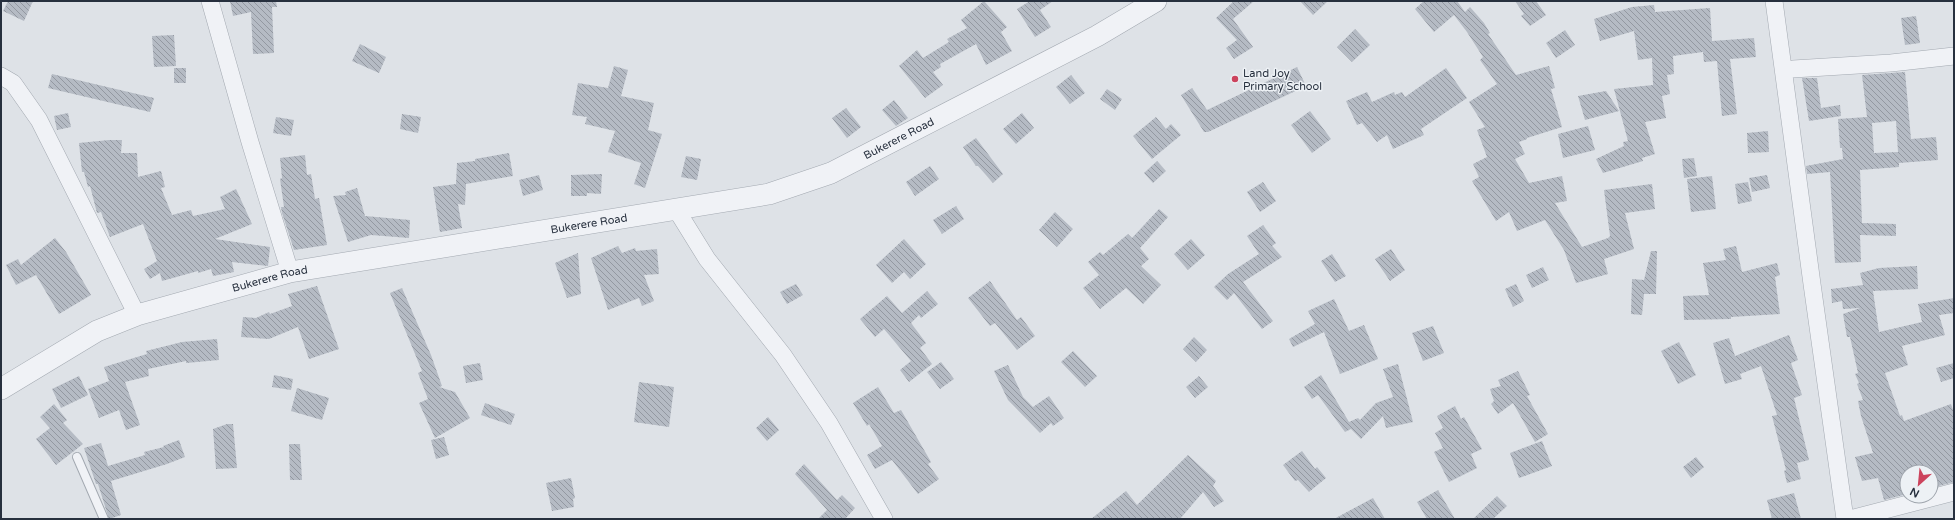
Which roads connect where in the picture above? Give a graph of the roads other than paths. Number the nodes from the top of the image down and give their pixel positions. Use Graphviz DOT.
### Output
graph roads {
  1 [pos="210,1"];
  2 [pos="1156,1"];
  3 [pos="1774,1"];
  4 [pos="1954,56"];
  5 [pos="1793,69"];
  6 [pos="1,76"];
  7 [pos="676,209"];
  8 [pos="290,272"];
  9 [pos="137,315"];
  10 [pos="1,389"];
  11 [pos="77,457"];
  12 [pos="1954,492"];
  13 [pos="104,519"];
  14 [pos="884,519"];
  15 [pos="1845,519"];
  16 [pos="1850,519"];
  1 -- 8 [label="street"];
  2 -- 7 [label="street, Bukerere Road"];
  3 -- 15 [label="street"];
  4 -- 5 [label="street"];
  6 -- 9 [label="street"];
  7 -- 8 [label="street, Bukerere Road"];
  7 -- 14 [label="street"];
  8 -- 9 [label="street, Bukerere Road"];
  9 -- 10 [label="street, Bukerere Road"];
  11 -- 13 [label="lane"];
  12 -- 16 [label="street"];
}
